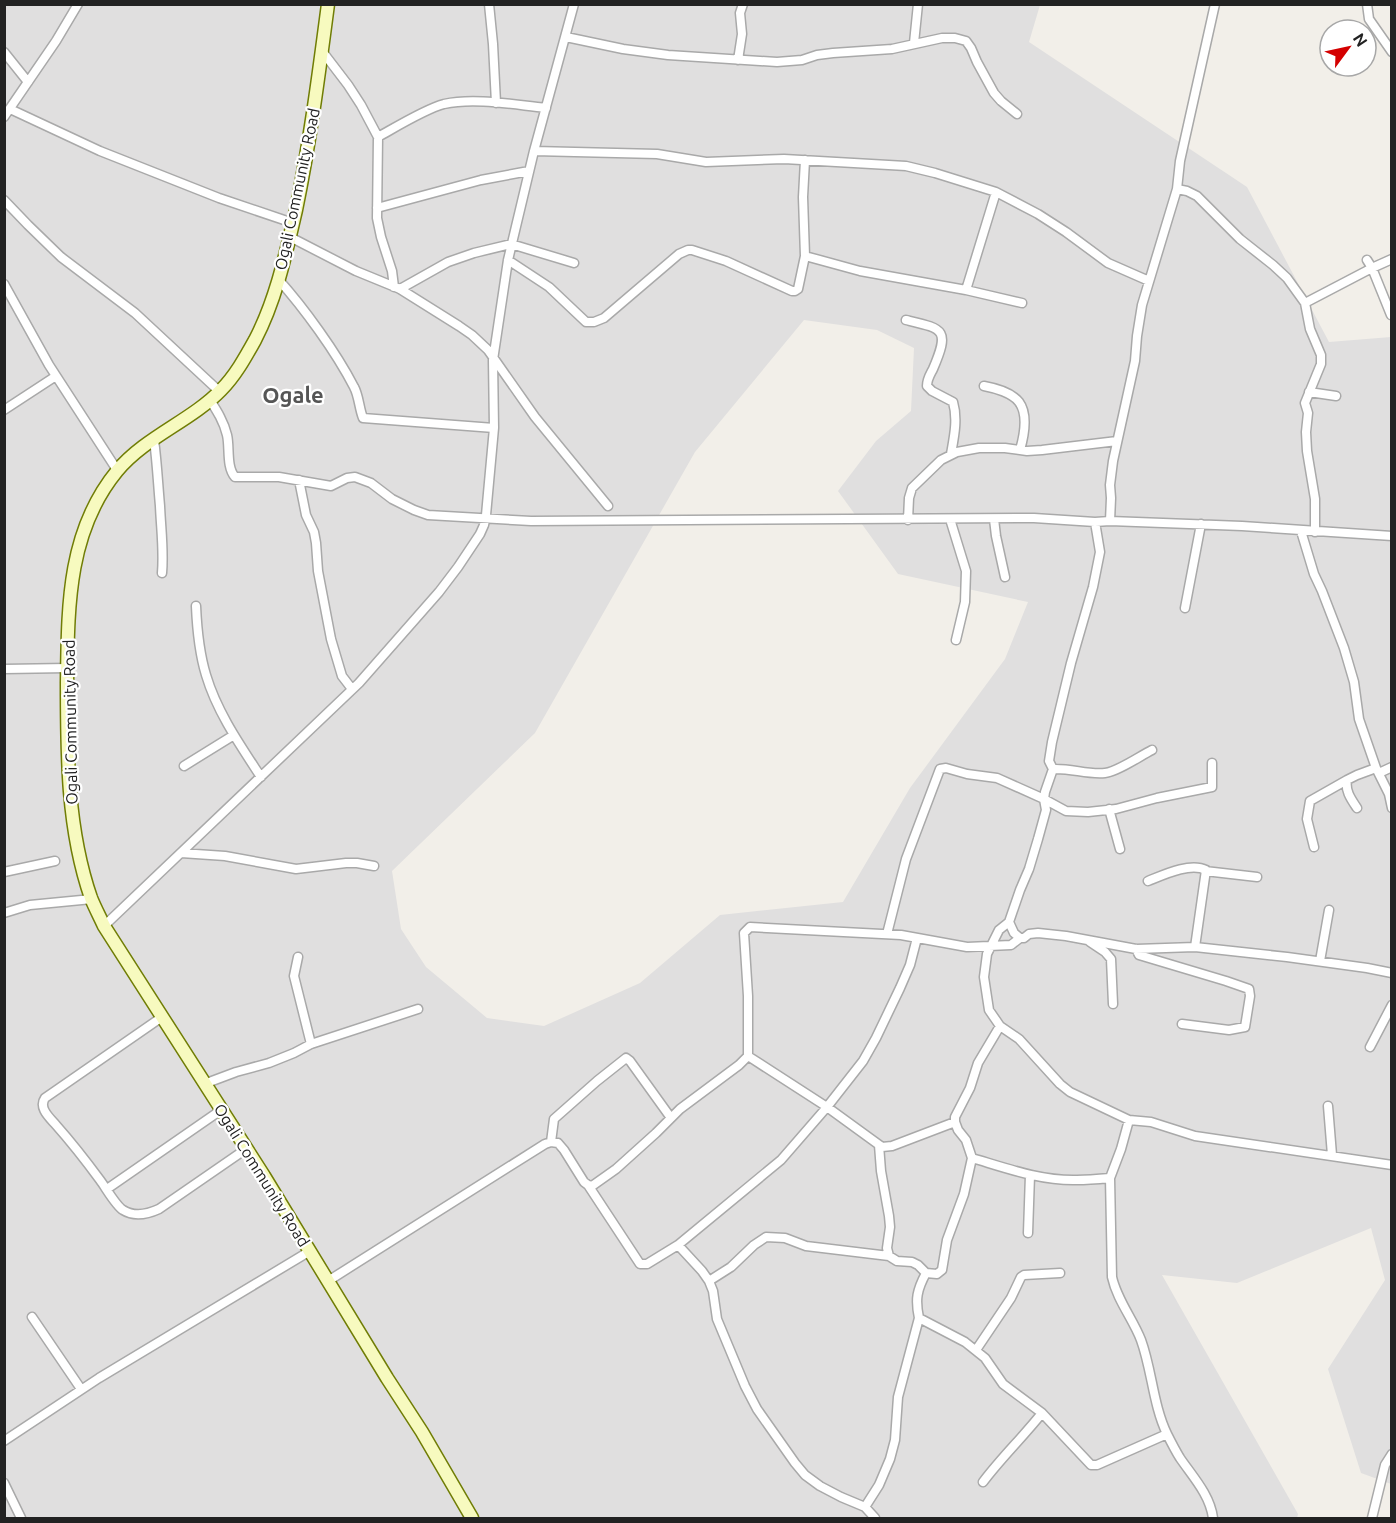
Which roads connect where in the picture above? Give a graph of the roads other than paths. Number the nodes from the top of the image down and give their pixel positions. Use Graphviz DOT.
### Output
graph roads {
  1 [pos="78,4"];
  2 [pos="328,4"];
  3 [pos="489,4"];
  4 [pos="574,4"];
  5 [pos="743,4"];
  6 [pos="918,4"];
  7 [pos="1215,4"];
  8 [pos="1367,4"];
  9 [pos="566,37"];
  10 [pos="914,44"];
  11 [pos="322,51"];
  12 [pos="4,52"];
  13 [pos="1392,52"];
  14 [pos="738,60"];
  15 [pos="28,82"];
  16 [pos="496,102"];
  17 [pos="546,108"];
  18 [pos="7,113"];
  19 [pos="1017,114"];
  20 [pos="378,137"];
  21 [pos="534,152"];
  22 [pos="805,160"];
  23 [pos="529,171"];
  24 [pos="1177,189"];
  25 [pos="996,192"];
  26 [pos="4,200"];
  27 [pos="377,208"];
  28 [pos="293,223"];
  29 [pos="290,237"];
  30 [pos="511,244"];
  31 [pos="805,256"];
  32 [pos="1392,259"];
  33 [pos="508,260"];
  34 [pos="574,263"];
  35 [pos="1370,264"];
  36 [pos="278,279"];
  37 [pos="1149,281"];
  38 [pos="4,284"];
  39 [pos="397,288"];
  40 [pos="966,290"];
  41 [pos="1022,303"];
  42 [pos="1305,303"];
  43 [pos="1391,315"];
  44 [pos="906,320"];
  45 [pos="493,360"];
  46 [pos="56,376"];
  47 [pos="984,386"];
  48 [pos="1309,392"];
  49 [pos="215,396"];
  50 [pos="1336,396"];
  51 [pos="4,410"];
  52 [pos="494,428"];
  53 [pos="154,440"];
  54 [pos="1117,441"];
  55 [pos="1020,450"];
  56 [pos="951,454"];
  57 [pos="117,470"];
  58 [pos="299,480"];
  59 [pos="608,506"];
  60 [pos="950,519"];
  61 [pos="994,519"];
  62 [pos="486,520"];
  63 [pos="908,520"];
  64 [pos="1110,521"];
  65 [pos="1095,522"];
  66 [pos="1201,524"];
  67 [pos="1392,526"];
  68 [pos="1301,531"];
  69 [pos="1315,532"];
  70 [pos="1389,536"];
  71 [pos="162,573"];
  72 [pos="1005,578"];
  73 [pos="196,606"];
  74 [pos="1185,608"];
  75 [pos="956,640"];
  76 [pos="68,668"];
  77 [pos="4,669"];
  78 [pos="352,689"];
  79 [pos="234,735"];
  80 [pos="1152,750"];
  81 [pos="1212,763"];
  82 [pos="184,766"];
  83 [pos="1392,767"];
  84 [pos="1053,769"];
  85 [pos="1377,771"];
  86 [pos="261,777"];
  87 [pos="1347,780"];
  88 [pos="1044,798"];
  89 [pos="1357,808"];
  90 [pos="1392,808"];
  91 [pos="1109,809"];
  92 [pos="1314,846"];
  93 [pos="1120,849"];
  94 [pos="181,853"];
  95 [pos="55,861"];
  96 [pos="374,866"];
  97 [pos="1205,871"];
  98 [pos="4,872"];
  99 [pos="1257,878"];
  100 [pos="1148,881"];
  101 [pos="92,899"];
  102 [pos="1329,910"];
  103 [pos="4,913"];
  104 [pos="1009,922"];
  105 [pos="104,926"];
  106 [pos="887,934"];
  107 [pos="917,938"];
  108 [pos="1020,939"];
  109 [pos="1087,940"];
  110 [pos="991,945"];
  111 [pos="1195,947"];
  112 [pos="1136,949"];
  113 [pos="298,957"];
  114 [pos="1320,961"];
  115 [pos="1392,973"];
  116 [pos="1113,1004"];
  117 [pos="1392,1005"];
  118 [pos="418,1009"];
  119 [pos="162,1017"];
  120 [pos="1182,1024"];
  121 [pos="1000,1026"];
  122 [pos="311,1044"];
  123 [pos="1370,1047"];
  124 [pos="748,1056"];
  125 [pos="204,1084"];
  126 [pos="1328,1106"];
  127 [pos="827,1107"];
  128 [pos="221,1110"];
  129 [pos="671,1119"];
  130 [pos="1129,1120"];
  131 [pos="955,1122"];
  132 [pos="551,1142"];
  133 [pos="879,1145"];
  134 [pos="246,1149"];
  135 [pos="1332,1155"];
  136 [pos="972,1158"];
  137 [pos="1392,1165"];
  138 [pos="1030,1175"];
  139 [pos="1110,1178"];
  140 [pos="588,1185"];
  141 [pos="107,1189"];
  142 [pos="1028,1233"];
  143 [pos="678,1245"];
  144 [pos="309,1251"];
  145 [pos="889,1256"];
  146 [pos="926,1272"];
  147 [pos="1060,1273"];
  148 [pos="328,1281"];
  149 [pos="709,1281"];
  150 [pos="32,1317"];
  151 [pos="919,1318"];
  152 [pos="976,1350"];
  153 [pos="81,1389"];
  154 [pos="1042,1413"];
  155 [pos="1167,1434"];
  156 [pos="4,1441"];
  157 [pos="1392,1454"];
  158 [pos="4,1482"];
  159 [pos="983,1482"];
  160 [pos="866,1507"];
  161 [pos="21,1518"];
  162 [pos="472,1518"];
  163 [pos="875,1518"];
  164 [pos="1213,1518"];
  165 [pos="1372,1518"];
  1 -- 15 [label="street"];
  2 -- 11 [label="street, Ogali Community Road"];
  3 -- 16 [label="street"];
  4 -- 9 [label="street"];
  5 -- 14 [label="street"];
  6 -- 10 [label="street"];
  7 -- 24 [label="street"];
  8 -- 13 [label="street"];
  9 -- 14 [label="street"];
  9 -- 17 [label="street"];
  10 -- 14 [label="street"];
  10 -- 19 [label="street"];
  11 -- 20 [label="street"];
  11 -- 28 [label="street, Ogali Community Road"];
  12 -- 15 [label="street"];
  15 -- 18 [label="street"];
  16 -- 17 [label="street"];
  16 -- 20 [label="street"];
  17 -- 21 [label="street"];
  18 -- 28 [label="street"];
  20 -- 27 [label="street"];
  21 -- 22 [label="street"];
  21 -- 23 [label="street"];
  22 -- 25 [label="street"];
  22 -- 31 [label="street"];
  23 -- 27 [label="street"];
  23 -- 30 [label="street"];
  24 -- 37 [label="street"];
  24 -- 42 [label="street"];
  25 -- 37 [label="street"];
  25 -- 40 [label="street"];
  26 -- 49 [label="street"];
  27 -- 39 [label="street"];
  28 -- 29 [label="street, Ogali Community Road"];
  29 -- 36 [label="street, Ogali Community Road"];
  29 -- 39 [label="street"];
  30 -- 33 [label="street"];
  30 -- 34 [label="street"];
  30 -- 39 [label="street"];
  31 -- 33 [label="street"];
  31 -- 40 [label="street"];
  32 -- 35 [label="street"];
  33 -- 45 [label="street"];
  35 -- 42 [label="street"];
  35 -- 43 [label="street"];
  36 -- 49 [label="street, Ogali Community Road"];
  36 -- 52 [label="street"];
  37 -- 54 [label="street"];
  38 -- 46 [label="street"];
  39 -- 45 [label="street"];
  40 -- 41 [label="street"];
  42 -- 48 [label="street"];
  44 -- 56 [label="street"];
  45 -- 52 [label="street"];
  45 -- 59 [label="street"];
  46 -- 51 [label="street"];
  46 -- 57 [label="street"];
  47 -- 55 [label="street"];
  48 -- 50 [label="street"];
  48 -- 69 [label="street"];
  49 -- 53 [label="street, Ogali Community Road"];
  49 -- 58 [label="street"];
  52 -- 62 [label="street"];
  53 -- 57 [label="street, Ogali Community Road"];
  53 -- 71 [label="street"];
  54 -- 55 [label="street"];
  54 -- 64 [label="street"];
  55 -- 56 [label="street"];
  56 -- 63 [label="street"];
  57 -- 76 [label="street, Ogali Community Road"];
  58 -- 62 [label="street"];
  58 -- 78 [label="street"];
  60 -- 61 [label="street"];
  60 -- 63 [label="street"];
  60 -- 75 [label="street"];
  61 -- 65 [label="street"];
  61 -- 72 [label="street"];
  62 -- 63 [label="street"];
  62 -- 78 [label="street"];
  64 -- 65 [label="street"];
  64 -- 66 [label="street"];
  65 -- 84 [label="street"];
  66 -- 68 [label="street"];
  66 -- 74 [label="street"];
  67 -- 70 [label="street"];
  68 -- 69 [label="street"];
  68 -- 85 [label="street"];
  69 -- 70 [label="street"];
  73 -- 79 [label="street"];
  76 -- 77 [label="street"];
  76 -- 101 [label="street, Ogali Community Road"];
  78 -- 86 [label="street"];
  79 -- 82 [label="street"];
  79 -- 86 [label="street"];
  80 -- 84 [label="street"];
  81 -- 91 [label="street"];
  83 -- 85 [label="street"];
  84 -- 88 [label="street"];
  85 -- 87 [label="street"];
  85 -- 90 [label="street"];
  86 -- 94 [label="street"];
  87 -- 89 [label="street"];
  87 -- 92 [label="street"];
  88 -- 91 [label="street"];
  88 -- 104 [label="street"];
  88 -- 106 [label="street"];
  91 -- 93 [label="street"];
  94 -- 96 [label="street"];
  94 -- 105 [label="street"];
  95 -- 98 [label="street"];
  97 -- 99 [label="street"];
  97 -- 100 [label="street"];
  97 -- 111 [label="street"];
  101 -- 103 [label="street"];
  101 -- 105 [label="street, Ogali Community Road"];
  102 -- 114 [label="street"];
  104 -- 108 [label="street"];
  104 -- 110 [label="street"];
  105 -- 119 [label="street, Ogali Community Road"];
  106 -- 107 [label="street"];
  106 -- 124 [label="street"];
  107 -- 110 [label="street"];
  107 -- 127 [label="street"];
  108 -- 109 [label="street"];
  108 -- 110 [label="street"];
  109 -- 112 [label="street"];
  109 -- 116 [label="street"];
  110 -- 121 [label="street"];
  111 -- 112 [label="street"];
  111 -- 114 [label="street"];
  112 -- 120 [label="street"];
  113 -- 122 [label="street"];
  114 -- 115 [label="street"];
  117 -- 123 [label="street"];
  118 -- 122 [label="street"];
  119 -- 125 [label="street, Ogali Community Road"];
  119 -- 141 [label="street"];
  121 -- 130 [label="street"];
  121 -- 131 [label="street"];
  122 -- 125 [label="street"];
  124 -- 127 [label="street"];
  124 -- 129 [label="street"];
  125 -- 128 [label="street, Ogali Community Road"];
  126 -- 135 [label="street"];
  127 -- 133 [label="street"];
  127 -- 143 [label="street"];
  128 -- 134 [label="street, Ogali Community Road"];
  128 -- 141 [label="street"];
  129 -- 132 [label="street"];
  129 -- 140 [label="street"];
  130 -- 135 [label="street"];
  130 -- 139 [label="street"];
  131 -- 133 [label="street"];
  131 -- 136 [label="street"];
  132 -- 140 [label="street"];
  132 -- 148 [label="street"];
  133 -- 145 [label="street"];
  134 -- 141 [label="street"];
  134 -- 144 [label="street, Ogali Community Road"];
  135 -- 137 [label="street"];
  136 -- 138 [label="street"];
  136 -- 146 [label="street"];
  138 -- 139 [label="street"];
  138 -- 142 [label="street"];
  139 -- 155 [label="street"];
  140 -- 143 [label="street"];
  143 -- 149 [label="street"];
  144 -- 148 [label="street, Ogali Community Road"];
  144 -- 153 [label="street"];
  145 -- 146 [label="street"];
  145 -- 149 [label="street"];
  146 -- 151 [label="street"];
  147 -- 152 [label="street"];
  148 -- 162 [label="street, Ogali Community Road"];
  149 -- 160 [label="street"];
  150 -- 153 [label="street"];
  151 -- 152 [label="street"];
  151 -- 160 [label="street"];
  152 -- 154 [label="street"];
  153 -- 156 [label="street"];
  154 -- 155 [label="street"];
  154 -- 159 [label="street"];
  155 -- 164 [label="street"];
  157 -- 165 [label="street"];
  158 -- 161 [label="street"];
  160 -- 163 [label="street"];
}
